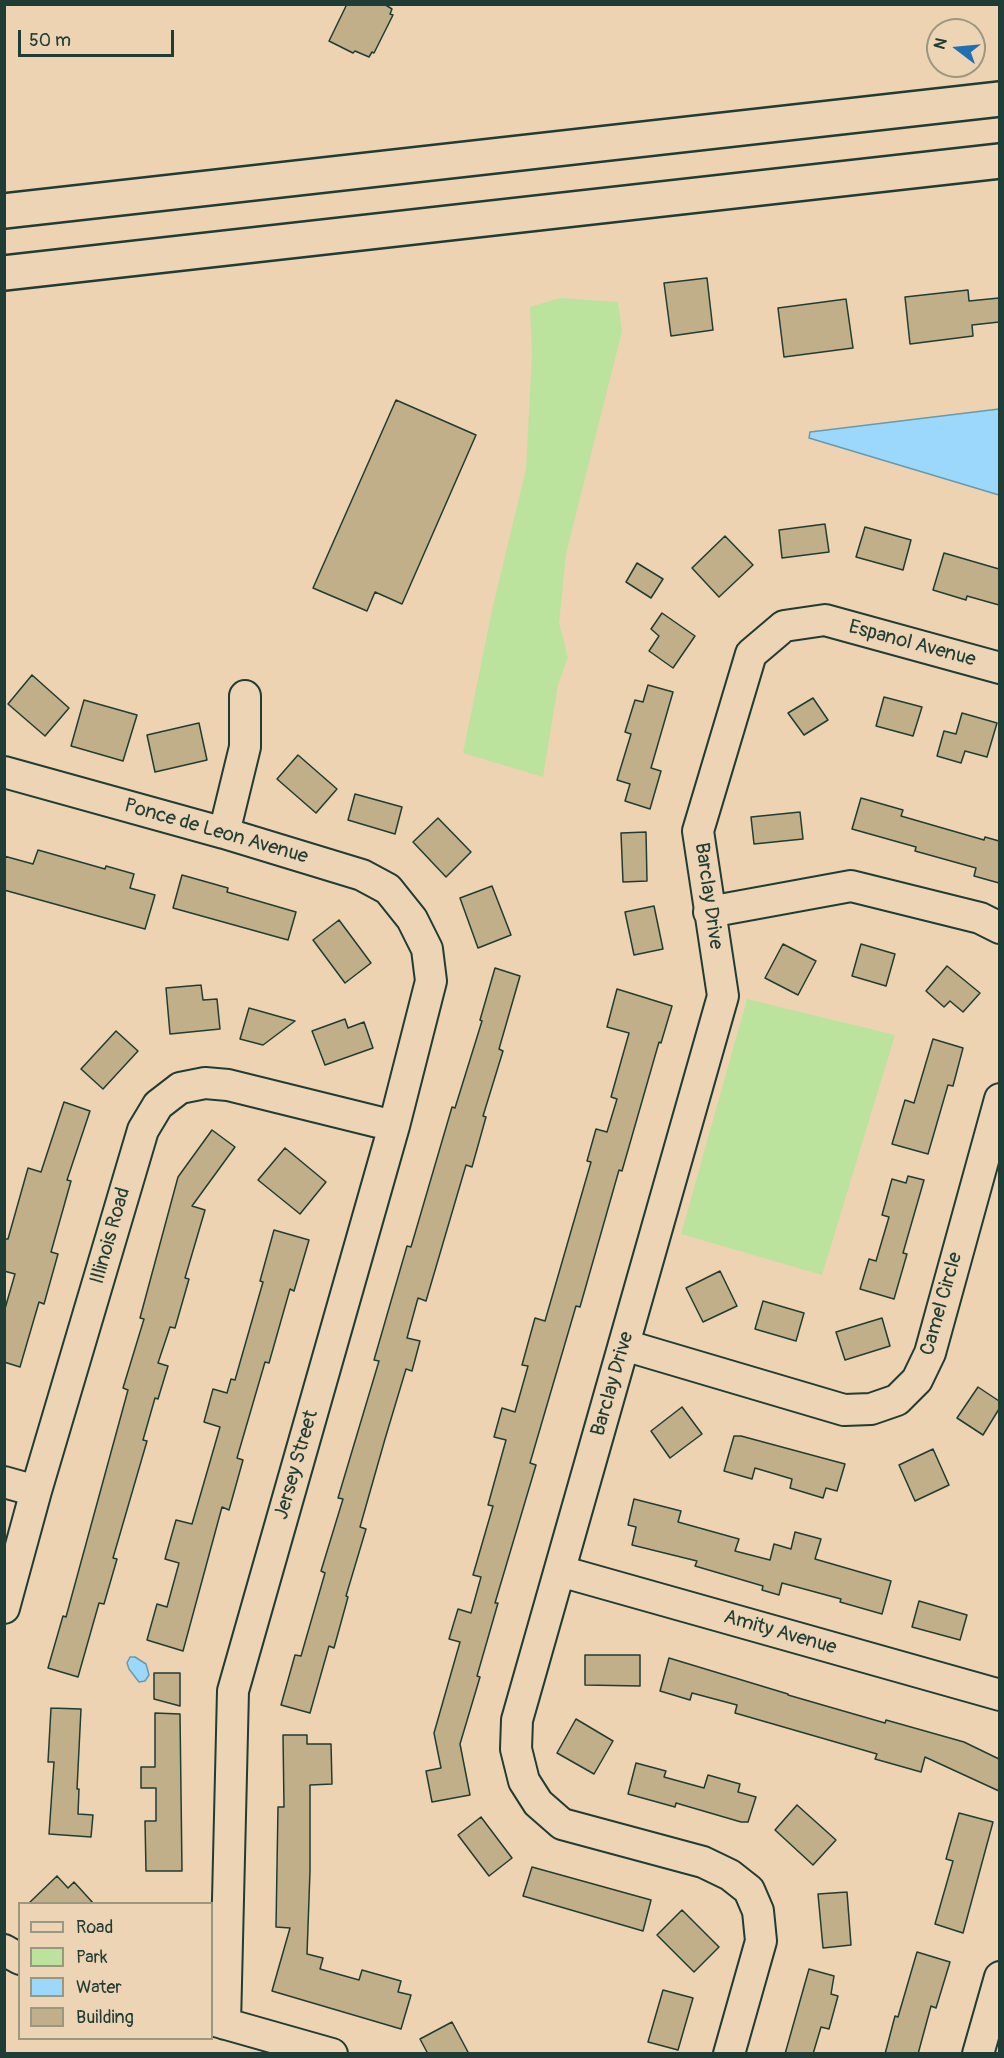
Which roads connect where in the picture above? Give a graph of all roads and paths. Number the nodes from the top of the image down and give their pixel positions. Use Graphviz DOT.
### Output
graph roads {
  1 [pos="999,99"];
  2 [pos="999,160"];
  3 [pos="10,213"];
  4 [pos="4,273"];
  5 [pos="825,620"];
  6 [pos="999,668"];
  7 [pos="245,696"];
  8 [pos="4,772"];
  9 [pos="224,833"];
  10 [pos="709,912"];
  11 [pos="412,919"];
  12 [pos="999,928"];
  13 [pos="999,1099"];
  14 [pos="394,1126"];
  15 [pos="624,1345"];
  16 [pos="4,1482"];
  17 [pos="36,1491"];
  18 [pos="561,1571"];
  19 [pos="4,1608"];
  20 [pos="999,1695"];
  21 [pos="5,1950"];
  22 [pos="18,1958"];
  23 [pos="999,1977"];
  24 [pos="218,2022"];
  25 [pos="332,2054"];
  26 [pos="729,2054"];
  27 [pos="978,2054"];
  1 -- 3 [label="main road"];
  2 -- 4 [label="main road"];
  5 -- 6 [label="street, Espanol Avenue"];
  5 -- 10 [label="street, Barclay Drive"];
  7 -- 9 [label="street"];
  8 -- 9 [label="street, Ponce de Leon Avenue"];
  9 -- 11 [label="street, Ponce de Leon Avenue"];
  10 -- 12 [label="street"];
  10 -- 15 [label="street, Barclay Drive"];
  11 -- 14 [label="street, Jersey Street"];
  13 -- 15 [label="street, Camel Circle"];
  14 -- 17 [label="street, Illinois Road"];
  14 -- 24 [label="street, Jersey Street"];
  15 -- 18 [label="street, Barclay Drive"];
  16 -- 17 [label="street"];
  17 -- 19 [label="street, Illinois Road"];
  18 -- 20 [label="street, Amity Avenue"];
  18 -- 26 [label="street, Barclay Drive"];
  21 -- 22 [label="street"];
  23 -- 27 [label="street"];
  24 -- 25 [label="street"];
}
